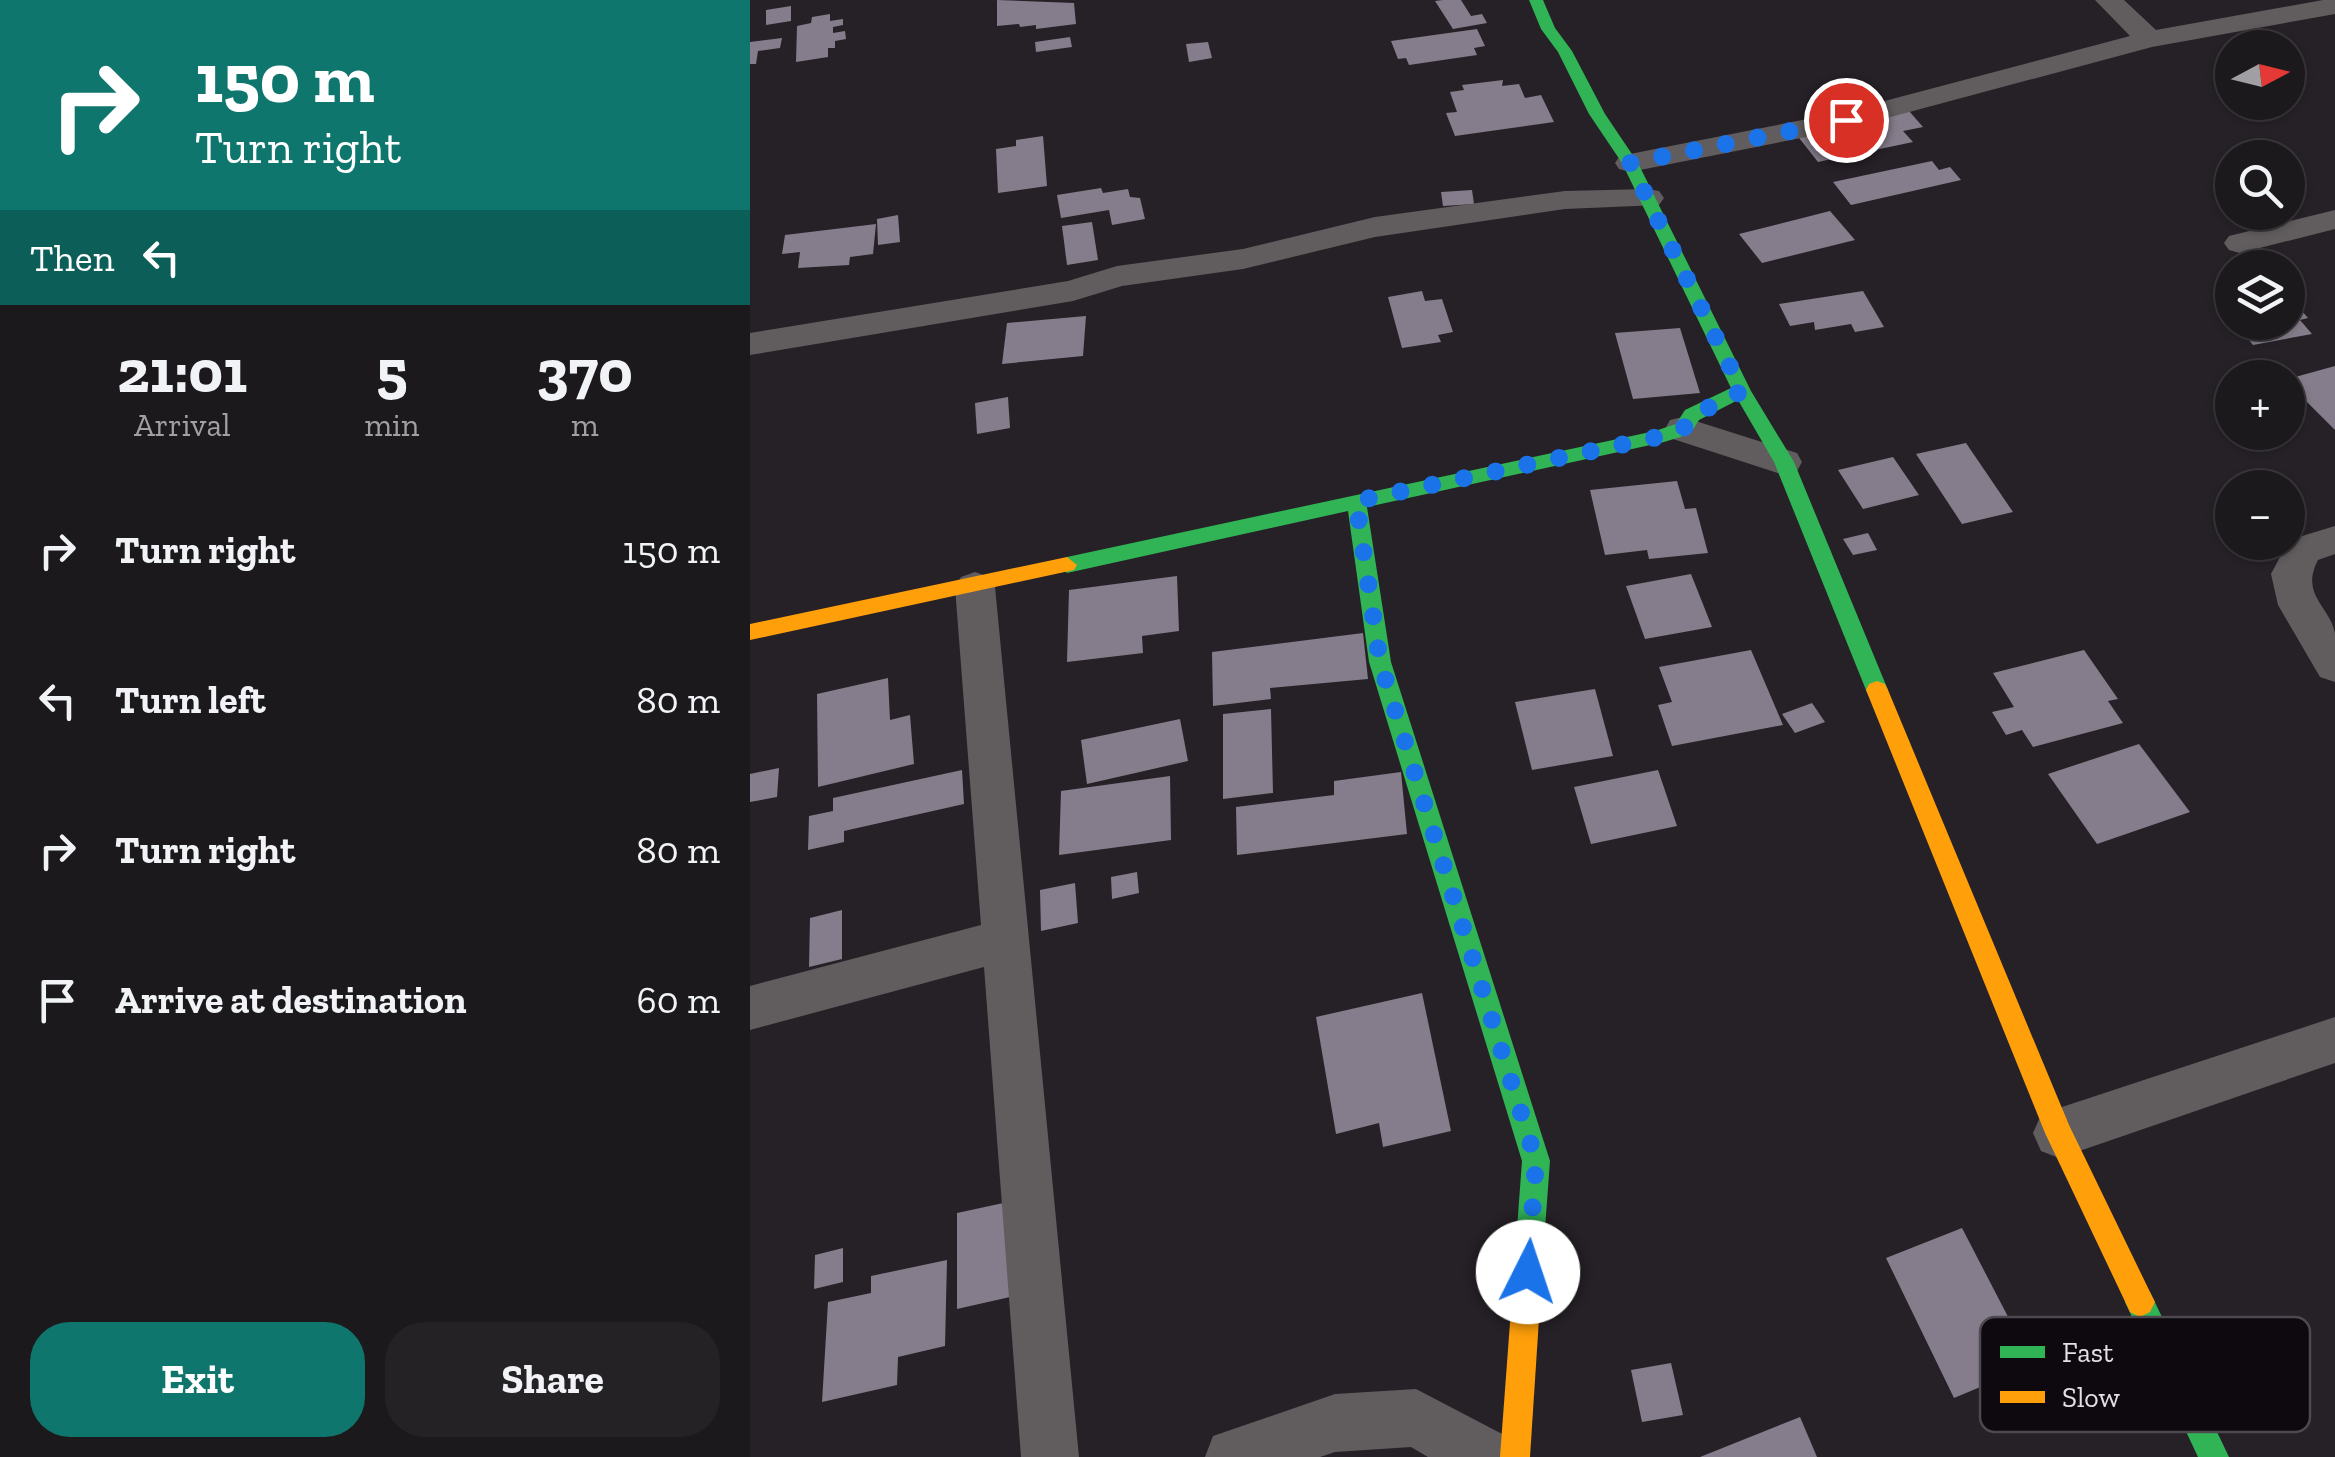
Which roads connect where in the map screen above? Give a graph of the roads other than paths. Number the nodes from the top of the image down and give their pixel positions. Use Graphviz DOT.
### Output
graph roads {
  1 [pos="1536,0"];
  2 [pos="2108,0"];
  3 [pos="2335,6"];
  4 [pos="2150,40"];
  5 [pos="1630,163"];
  6 [pos="1648,198"];
  7 [pos="2335,219"];
  8 [pos="2240,243"];
  9 [pos="750,344"];
  10 [pos="1742,391"];
  11 [pos="1683,429"];
  12 [pos="1784,462"];
  13 [pos="1356,501"];
  14 [pos="2335,540"];
  15 [pos="976,587"];
  16 [pos="750,632"];
  17 [pos="2335,666"];
  18 [pos="1006,940"];
  19 [pos="750,1008"];
  20 [pos="2335,1040"];
  21 [pos="2060,1133"];
  22 [pos="2147,1317"];
  23 [pos="2202,1432"];
  24 [pos="1050,1457"];
  25 [pos="1234,1457"];
  26 [pos="1485,1457"];
  27 [pos="1515,1457"];
  28 [pos="2214,1457"];
  1 -- 5 [label="street"];
  2 -- 4 [label="street"];
  3 -- 4 [label="street"];
  4 -- 5 [label="street"];
  5 -- 6 [label="street"];
  6 -- 9 [label="street"];
  6 -- 10 [label="street"];
  7 -- 8 [label="street"];
  10 -- 11 [label="street"];
  10 -- 12 [label="street"];
  11 -- 12 [label="street"];
  11 -- 13 [label="street"];
  12 -- 21 [label="street"];
  13 -- 15 [label="street"];
  13 -- 27 [label="street"];
  14 -- 17 [label="street"];
  15 -- 16 [label="street"];
  15 -- 18 [label="street"];
  18 -- 19 [label="street"];
  18 -- 24 [label="street"];
  20 -- 21 [label="street"];
  21 -- 22 [label="street"];
  23 -- 28 [label="street"];
  25 -- 26 [label="street"];
}
